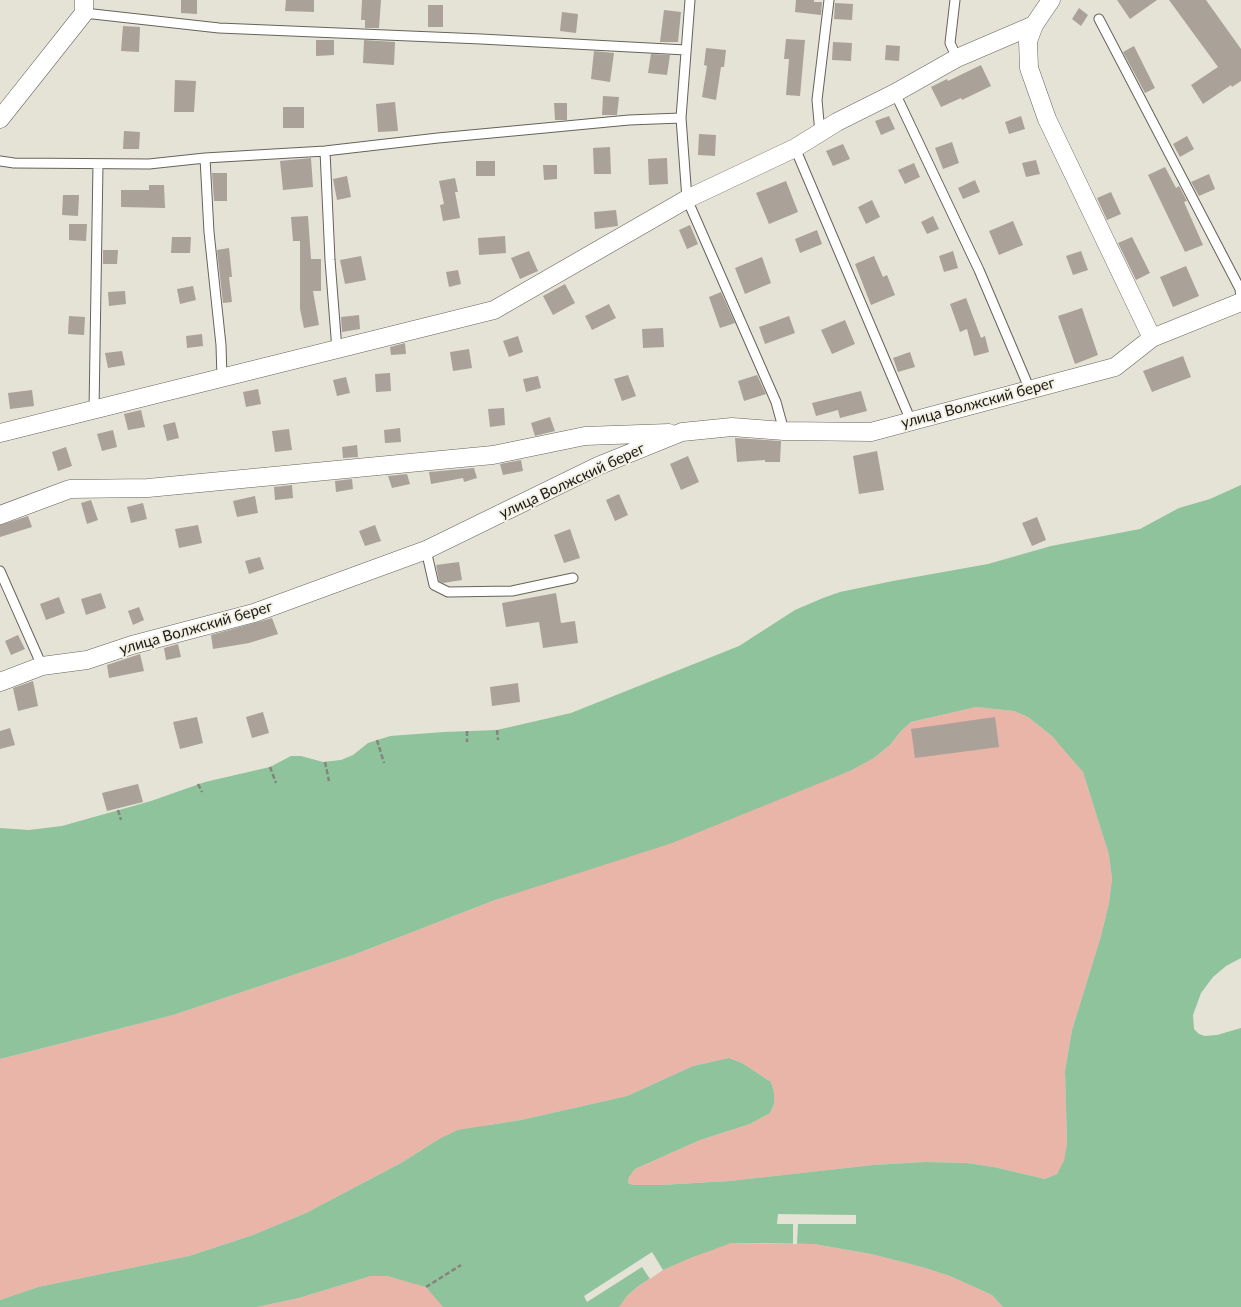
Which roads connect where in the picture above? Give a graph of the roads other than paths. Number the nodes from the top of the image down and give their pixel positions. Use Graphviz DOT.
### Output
graph roads {
  1 [pos="690,0"];
  2 [pos="829,0"];
  3 [pos="955,0"];
  4 [pos="1051,0"];
  5 [pos="84,7"];
  6 [pos="1099,19"];
  7 [pos="1034,25"];
  8 [pos="686,50"];
  9 [pos="956,58"];
  10 [pos="895,93"];
  11 [pos="681,118"];
  12 [pos="0,119"];
  13 [pos="820,133"];
  14 [pos="795,148"];
  15 [pos="325,151"];
  16 [pos="204,158"];
  17 [pos="0,161"];
  18 [pos="98,164"];
  19 [pos="687,198"];
  20 [pos="1241,300"];
  21 [pos="1152,338"];
  22 [pos="337,350"];
  23 [pos="222,378"];
  24 [pos="1030,390"];
  25 [pos="94,410"];
  26 [pos="911,421"];
  27 [pos="784,431"];
  28 [pos="682,432"];
  29 [pos="0,433"];
  30 [pos="0,516"];
  31 [pos="426,550"];
  32 [pos="0,571"];
  33 [pos="573,578"];
  34 [pos="42,666"];
  35 [pos="0,682"];
  1 -- 8 [label="lane"];
  2 -- 13 [label="lane"];
  3 -- 9 [label="lane"];
  4 -- 7 [label="street"];
  5 -- 8 [label="lane"];
  5 -- 12 [label="street"];
  6 -- 20 [label="lane"];
  7 -- 9 [label="street"];
  7 -- 21 [label="street"];
  8 -- 11 [label="lane"];
  9 -- 10 [label="street"];
  10 -- 13 [label="street"];
  10 -- 24 [label="lane"];
  11 -- 15 [label="lane"];
  11 -- 19 [label="lane"];
  13 -- 14 [label="street"];
  14 -- 19 [label="street"];
  14 -- 26 [label="lane"];
  15 -- 16 [label="lane"];
  15 -- 22 [label="lane"];
  16 -- 18 [label="lane"];
  16 -- 23 [label="lane"];
  17 -- 18 [label="lane"];
  18 -- 25 [label="lane"];
  19 -- 22 [label="street"];
  19 -- 27 [label="lane"];
  20 -- 21 [label="street, улица Волжский берег"];
  21 -- 24 [label="street, улица Волжский берег"];
  22 -- 23 [label="street"];
  23 -- 25 [label="street"];
  24 -- 26 [label="street, улица Волжский берег"];
  25 -- 29 [label="street"];
  26 -- 27 [label="street, улица Волжский берег"];
  27 -- 28 [label="street, улица Волжский берег"];
  28 -- 30 [label="street"];
  28 -- 31 [label="street, улица Волжский берег"];
  31 -- 33 [label="lane"];
  31 -- 34 [label="street, улица Волжский берег"];
  32 -- 34 [label="lane"];
  34 -- 35 [label="street, улица Волжский берег"];
}
